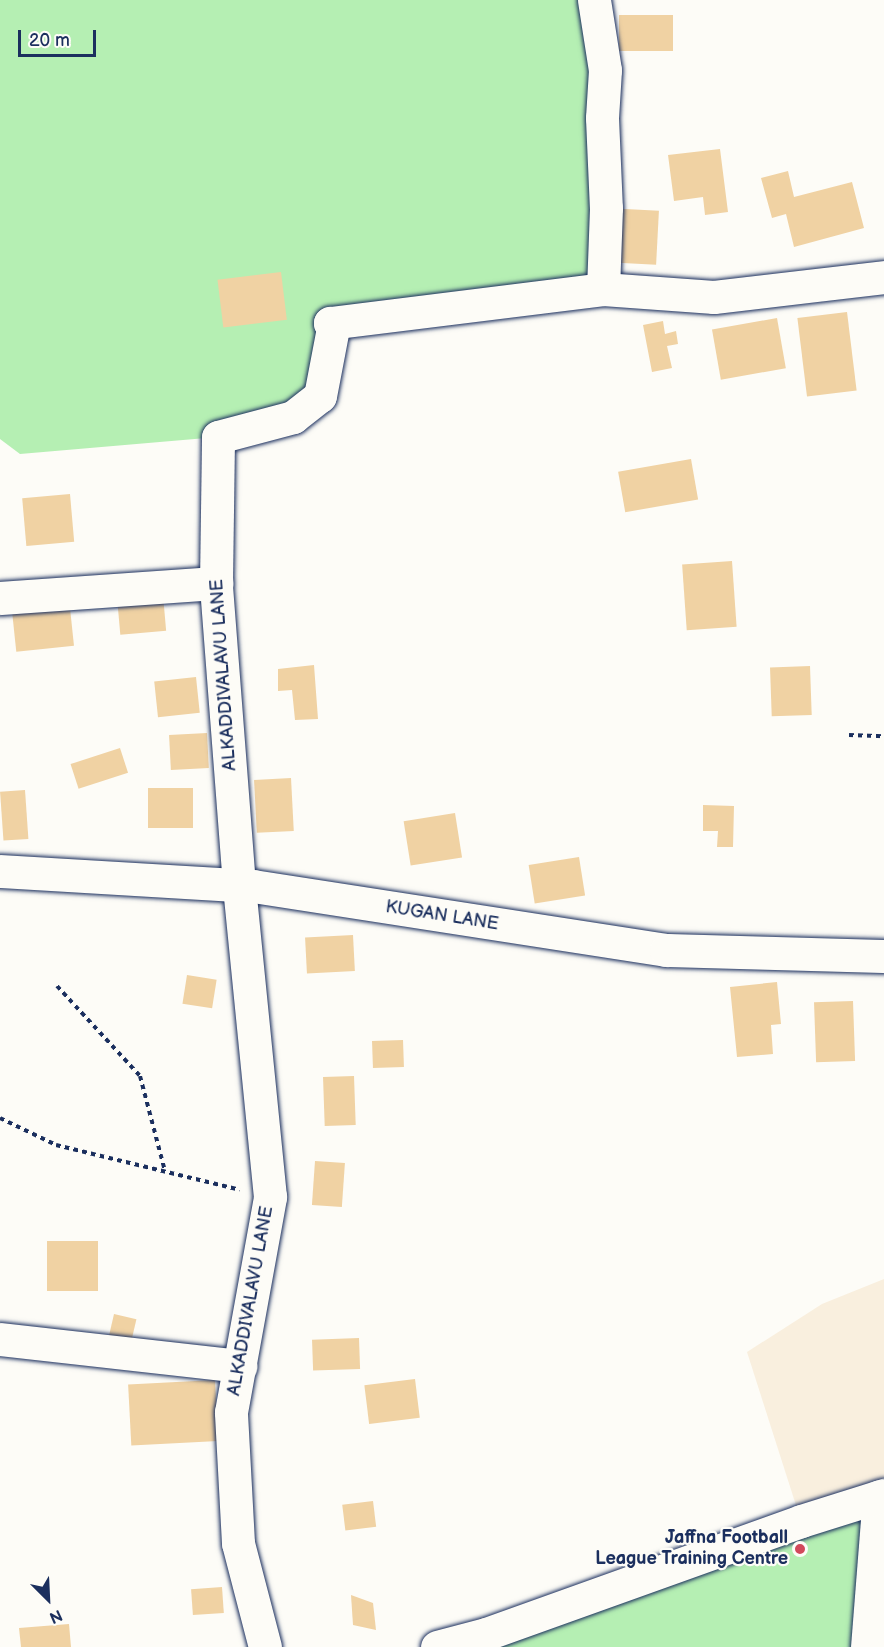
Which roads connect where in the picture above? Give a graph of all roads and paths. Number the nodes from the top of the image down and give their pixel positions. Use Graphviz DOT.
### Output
graph roads {
  1 [pos="594,0"];
  2 [pos="884,277"];
  3 [pos="603,290"];
  4 [pos="216,583"];
  5 [pos="0,598"];
  6 [pos="849,735"];
  7 [pos="884,736"];
  8 [pos="0,870"];
  9 [pos="239,885"];
  10 [pos="884,956"];
  11 [pos="57,986"];
  12 [pos="0,1118"];
  13 [pos="165,1171"];
  14 [pos="270,1197"];
  15 [pos="0,1339"];
  16 [pos="240,1366"];
  17 [pos="881,1496"];
  18 [pos="265,1647"];
  19 [pos="437,1647"];
  20 [pos="867,1647"];
  1 -- 3 [label="main road"];
  2 -- 3 [label="main road, ALKADDIVALAVU LANE"];
  3 -- 4 [label="main road, ALKADDIVALAVU LANE"];
  4 -- 5 [label="main road"];
  4 -- 9 [label="main road, ALKADDIVALAVU LANE"];
  6 -- 7 [label="path"];
  8 -- 9 [label="main road, KUGAN LANE"];
  9 -- 10 [label="main road, KUGAN LANE"];
  9 -- 14 [label="main road, ALKADDIVALAVU LANE"];
  11 -- 13 [label="path"];
  12 -- 13 [label="path"];
  13 -- 14 [label="path"];
  14 -- 16 [label="main road, ALKADDIVALAVU LANE"];
  15 -- 16 [label="main road"];
  16 -- 18 [label="main road, ALKADDIVALAVU LANE"];
  17 -- 19 [label="main road"];
  17 -- 20 [label="main road"];
}
